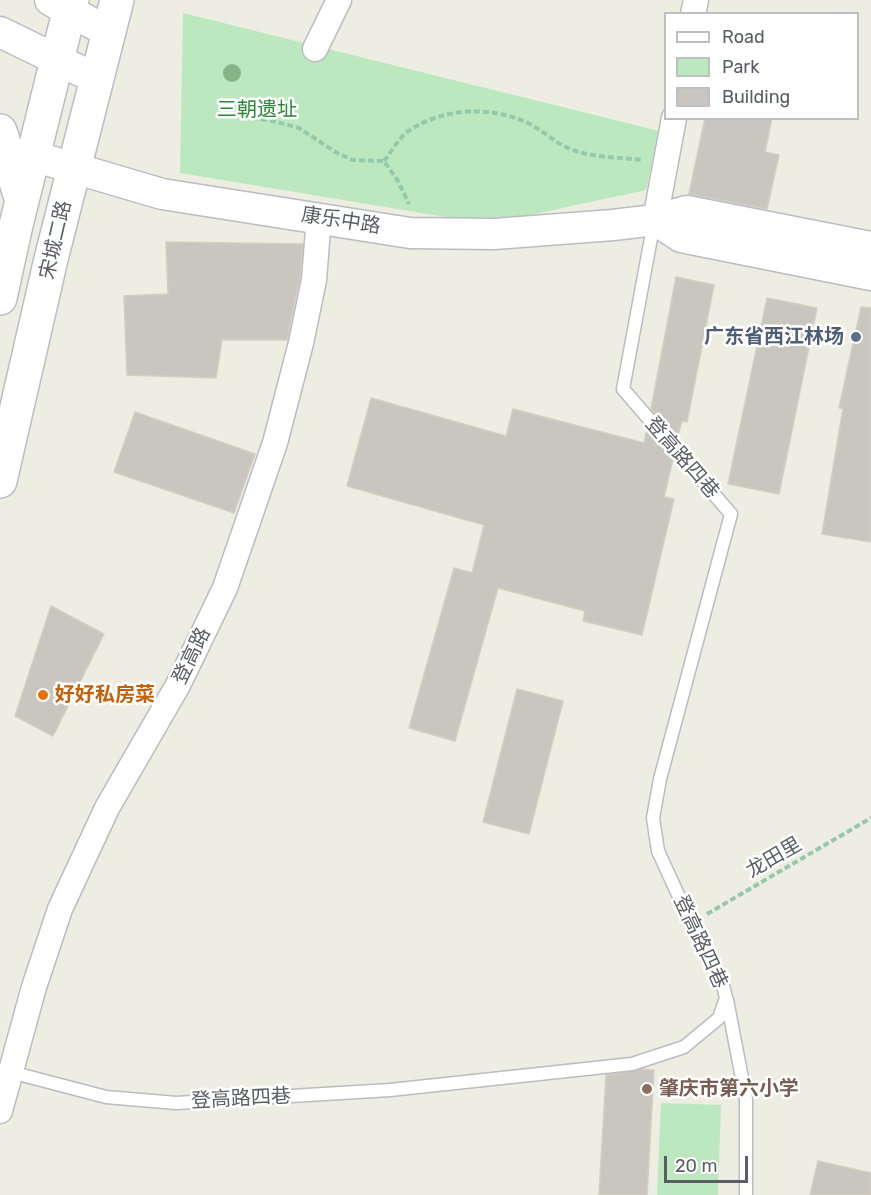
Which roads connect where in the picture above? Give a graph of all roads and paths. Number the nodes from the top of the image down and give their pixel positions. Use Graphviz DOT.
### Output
graph roads {
  1 [pos="117,0"];
  2 [pos="339,0"];
  3 [pos="64,3"];
  4 [pos="0,32"];
  5 [pos="108,32"];
  6 [pos="315,49"];
  7 [pos="57,61"];
  8 [pos="97,79"];
  9 [pos="252,118"];
  10 [pos="674,120"];
  11 [pos="0,131"];
  12 [pos="33,156"];
  13 [pos="384,161"];
  14 [pos="665,162"];
  15 [pos="74,168"];
  16 [pos="22,201"];
  17 [pos="319,217"];
  18 [pos="655,220"];
  19 [pos="410,233"];
  20 [pos="871,247"];
  21 [pos="871,275"];
  22 [pos="0,298"];
  23 [pos="0,318"];
  24 [pos="36,326"];
  25 [pos="0,481"];
  26 [pos="871,818"];
  27 [pos="691,924"];
  28 [pos="726,998"];
  29 [pos="5,1071"];
  30 [pos="0,1111"];
  31 [pos="747,1195"];
  1 -- 5 [label="main road, 宋城二路"];
  2 -- 6 [label="street"];
  3 -- 5 [label="street"];
  3 -- 7 [label="main road"];
  4 -- 7 [label="street"];
  5 -- 8 [label="main road, 宋城二路"];
  7 -- 8 [label="street"];
  7 -- 12 [label="main road"];
  8 -- 15 [label="main road, 宋城二路"];
  9 -- 13 [label="path"];
  10 -- 14 [label="street"];
  11 -- 16 [label="main road"];
  12 -- 15 [label="street, 康乐中路"];
  12 -- 16 [label="main road"];
  13 -- 14 [label="path"];
  13 -- 19 [label="path"];
  14 -- 18 [label="street"];
  15 -- 17 [label="street, 康乐中路"];
  15 -- 24 [label="main road, 宋城二路"];
  16 -- 22 [label="main road"];
  17 -- 19 [label="street, 康乐中路"];
  17 -- 29 [label="street, 登高路"];
  18 -- 19 [label="street, 康乐中路"];
  18 -- 20 [label="street, 康乐中路"];
  18 -- 21 [label="street"];
  18 -- 27 [label="lane, 登高路四巷"];
  23 -- 24 [label="main road"];
  24 -- 25 [label="main road, 宋城二路"];
  26 -- 27 [label="path, 龙田里"];
  27 -- 28 [label="lane, 登高路四巷"];
  28 -- 29 [label="lane, 登高路四巷"];
  28 -- 31 [label="lane"];
  29 -- 30 [label="street, 登高路"];
}
